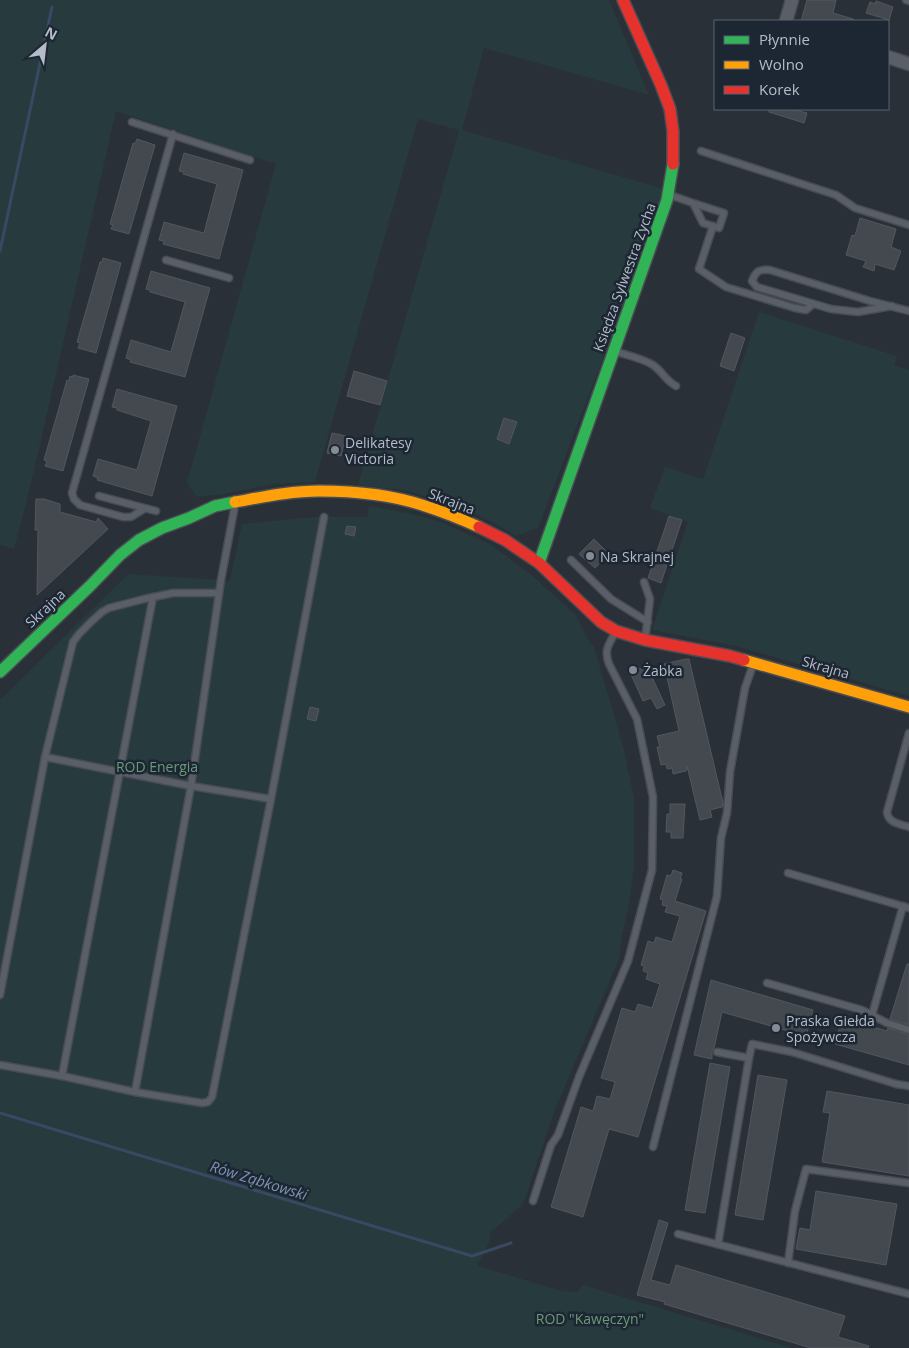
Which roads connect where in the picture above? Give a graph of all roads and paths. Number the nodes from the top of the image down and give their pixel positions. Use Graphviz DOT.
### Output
graph roads {
  1 [pos="623,0"];
  2 [pos="792,0"];
  3 [pos="786,20"];
  4 [pos="889,57"];
  5 [pos="909,64"];
  6 [pos="132,122"];
  7 [pos="173,134"];
  8 [pos="701,151"];
  9 [pos="250,160"];
  10 [pos="669,195"];
  11 [pos="693,203"];
  12 [pos="713,226"];
  13 [pos="909,226"];
  14 [pos="166,260"];
  15 [pos="229,278"];
  16 [pos="813,304"];
  17 [pos="892,306"];
  18 [pos="909,311"];
  19 [pos="614,351"];
  20 [pos="676,386"];
  21 [pos="99,496"];
  22 [pos="235,501"];
  23 [pos="144,509"];
  24 [pos="156,511"];
  25 [pos="324,517"];
  26 [pos="571,560"];
  27 [pos="539,563"];
  28 [pos="644,582"];
  29 [pos="220,593"];
  30 [pos="153,597"];
  31 [pos="648,622"];
  32 [pos="616,631"];
  33 [pos="645,640"];
  34 [pos="754,662"];
  35 [pos="0,672"];
  36 [pos="909,707"];
  37 [pos="909,732"];
  38 [pos="45,757"];
  39 [pos="120,771"];
  40 [pos="191,786"];
  41 [pos="270,799"];
  42 [pos="909,820"];
  43 [pos="899,824"];
  44 [pos="909,827"];
  45 [pos="788,873"];
  46 [pos="906,907"];
  47 [pos="767,983"];
  48 [pos="0,995"];
  49 [pos="872,1015"];
  50 [pos="909,1030"];
  51 [pos="717,1052"];
  52 [pos="749,1058"];
  53 [pos="0,1065"];
  54 [pos="62,1076"];
  55 [pos="909,1086"];
  56 [pos="135,1092"];
  57 [pos="653,1147"];
  58 [pos="909,1183"];
  59 [pos="533,1201"];
  60 [pos="678,1234"];
  61 [pos="718,1244"];
  62 [pos="788,1263"];
  63 [pos="909,1294"];
  1 -- 10 [label="street, Księdza Sylwestra Zycha"];
  2 -- 3 [label="street"];
  4 -- 5 [label="street"];
  6 -- 7 [label="lane"];
  7 -- 9 [label="lane"];
  7 -- 23 [label="lane"];
  8 -- 13 [label="lane"];
  10 -- 11 [label="lane"];
  10 -- 19 [label="street, Księdza Sylwestra Zycha"];
  11 -- 12 [label="lane"];
  11 -- 12 [label="lane"];
  12 -- 16 [label="lane"];
  14 -- 15 [label="lane"];
  16 -- 17 [label="lane"];
  16 -- 17 [label="lane"];
  17 -- 18 [label="lane"];
  19 -- 20 [label="lane"];
  19 -- 27 [label="street, Księdza Sylwestra Zycha"];
  21 -- 23 [label="lane"];
  22 -- 27 [label="street, Skrajna"];
  22 -- 29 [label="lane"];
  22 -- 35 [label="street, Skrajna"];
  23 -- 24 [label="lane"];
  25 -- 41 [label="lane"];
  26 -- 31 [label="lane"];
  27 -- 32 [label="street, Skrajna"];
  28 -- 31 [label="lane"];
  29 -- 30 [label="lane"];
  29 -- 40 [label="lane"];
  30 -- 38 [label="lane"];
  30 -- 39 [label="lane"];
  31 -- 33 [label="lane"];
  32 -- 33 [label="street, Skrajna"];
  32 -- 59 [label="lane"];
  33 -- 34 [label="street, Skrajna"];
  34 -- 36 [label="street, Skrajna"];
  34 -- 57 [label="lane"];
  37 -- 43 [label="lane"];
  38 -- 39 [label="lane"];
  38 -- 48 [label="lane"];
  39 -- 40 [label="lane"];
  39 -- 54 [label="lane"];
  40 -- 41 [label="lane"];
  40 -- 56 [label="lane"];
  41 -- 56 [label="lane"];
  42 -- 43 [label="lane"];
  43 -- 44 [label="lane"];
  45 -- 46 [label="lane"];
  46 -- 49 [label="lane"];
  47 -- 49 [label="lane"];
  49 -- 50 [label="lane"];
  51 -- 52 [label="lane"];
  52 -- 55 [label="lane"];
  52 -- 61 [label="lane"];
  53 -- 54 [label="lane"];
  54 -- 56 [label="lane"];
  58 -- 62 [label="lane"];
  60 -- 61 [label="lane"];
  61 -- 62 [label="lane"];
  62 -- 63 [label="lane"];
}
